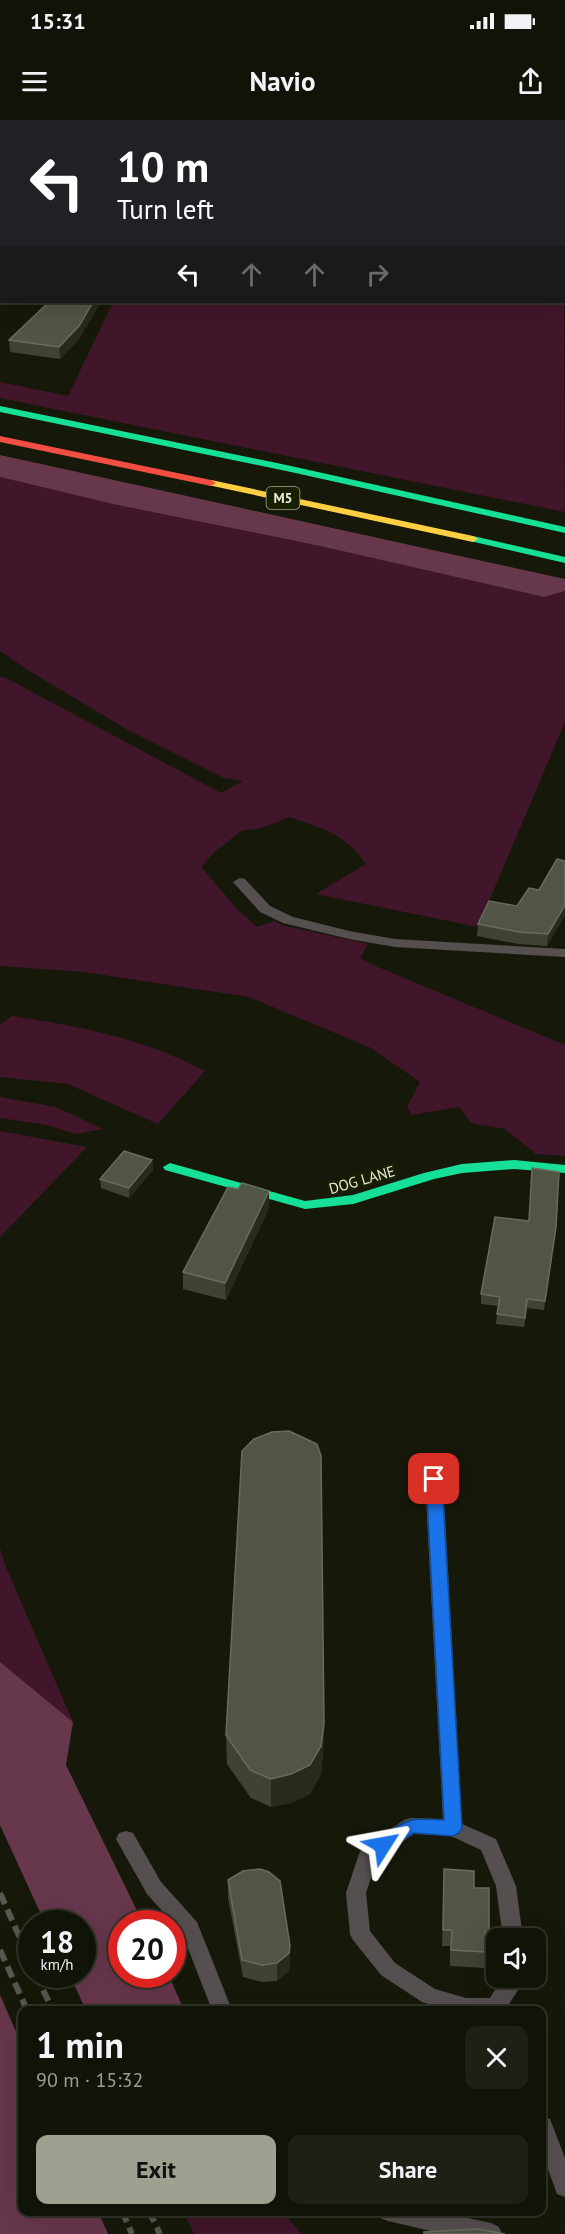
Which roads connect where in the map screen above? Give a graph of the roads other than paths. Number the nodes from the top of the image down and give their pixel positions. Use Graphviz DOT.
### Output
graph roads {
  1 [pos="0,409"];
  2 [pos="0,439"];
  3 [pos="565,530"];
  4 [pos="565,560"];
  5 [pos="240,882"];
  6 [pos="565,952"];
  7 [pos="170,1167"];
  8 [pos="565,1169"];
  9 [pos="434,1479"];
  10 [pos="453,1828"];
  11 [pos="126,1839"];
  12 [pos="512,1928"];
  13 [pos="509,1988"];
  14 [pos="220,2006"];
  15 [pos="463,2006"];
  16 [pos="497,2006"];
  17 [pos="546,2137"];
  18 [pos="565,2187"];
  19 [pos="410,2216"];
  20 [pos="491,2234"];
  1 -- 3 [label="main road, M5"];
  2 -- 4 [label="main road, M5"];
  5 -- 6 [label="lane"];
  7 -- 8 [label="main road, DOG LANE"];
  9 -- 10 [label="lane"];
  10 -- 12 [label="lane"];
  10 -- 15 [label="lane"];
  11 -- 14 [label="lane"];
  13 -- 16 [label="lane"];
  17 -- 18 [label="lane"];
  19 -- 20 [label="lane"];
}
